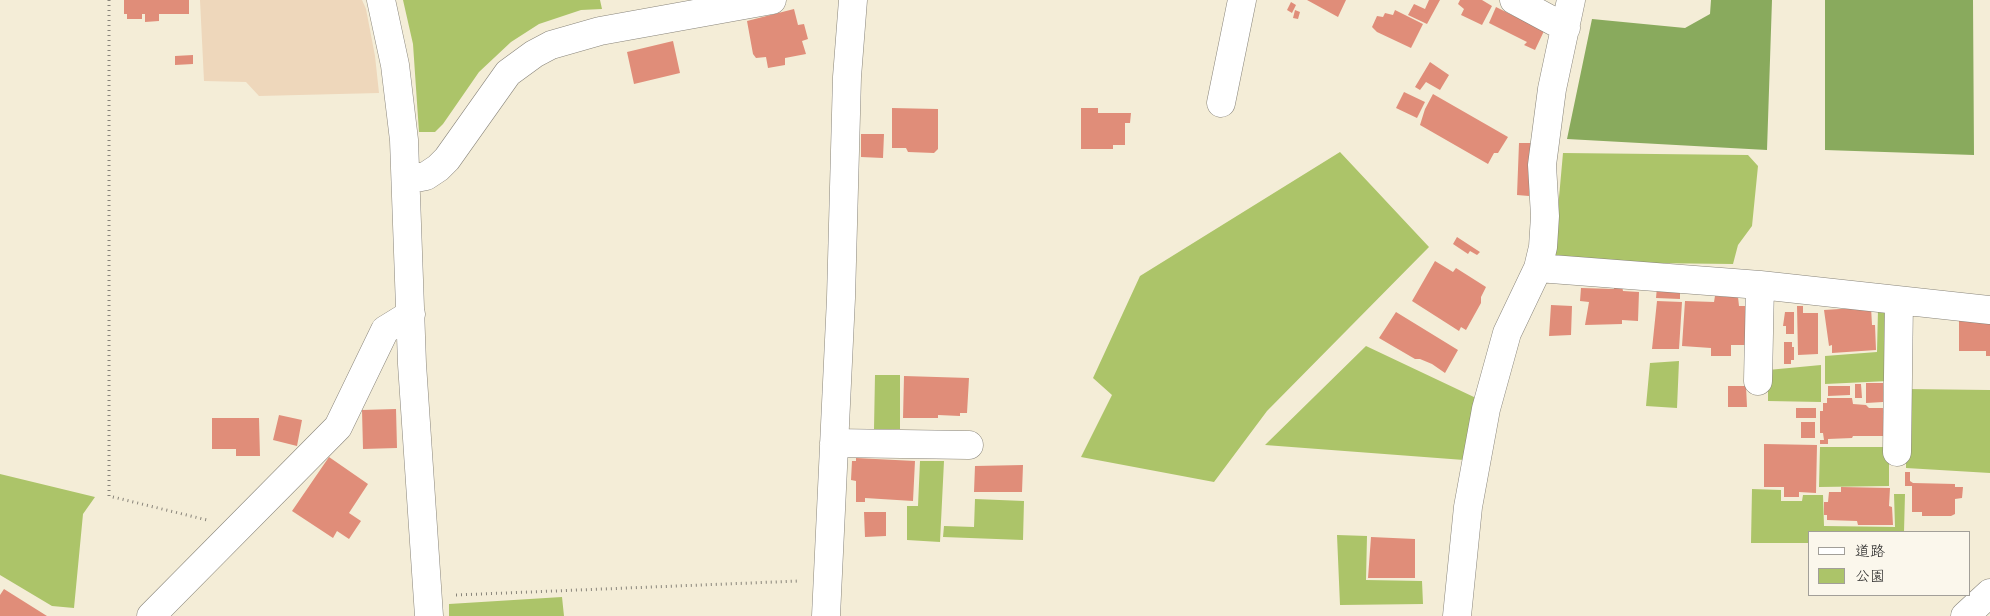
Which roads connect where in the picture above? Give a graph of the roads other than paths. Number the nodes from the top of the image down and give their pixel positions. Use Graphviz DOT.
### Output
graph roads {
  1 [pos="380,0"];
  2 [pos="772,0"];
  3 [pos="852,0"];
  4 [pos="1242,0"];
  5 [pos="1514,0"];
  6 [pos="1572,0"];
  7 [pos="1566,28"];
  8 [pos="1221,103"];
  9 [pos="406,180"];
  10 [pos="1538,268"];
  11 [pos="1760,285"];
  12 [pos="1899,300"];
  13 [pos="1990,310"];
  14 [pos="411,314"];
  15 [pos="1758,381"];
  16 [pos="834,443"];
  17 [pos="969,445"];
  18 [pos="1897,452"];
  19 [pos="1990,593"];
  20 [pos="428,606"];
  21 [pos="151,616"];
  22 [pos="826,616"];
  23 [pos="1456,616"];
  24 [pos="1965,616"];
  1 -- 9 [label="street"];
  2 -- 9 [label="street"];
  3 -- 16 [label="street"];
  4 -- 8 [label="street"];
  5 -- 7 [label="street"];
  6 -- 7 [label="street"];
  7 -- 10 [label="street"];
  9 -- 14 [label="street"];
  10 -- 11 [label="street"];
  10 -- 23 [label="street"];
  11 -- 12 [label="street"];
  11 -- 15 [label="street"];
  12 -- 13 [label="street"];
  12 -- 18 [label="street"];
  14 -- 20 [label="street"];
  14 -- 21 [label="street"];
  16 -- 17 [label="street"];
  16 -- 22 [label="street"];
  19 -- 24 [label="street"];
}
